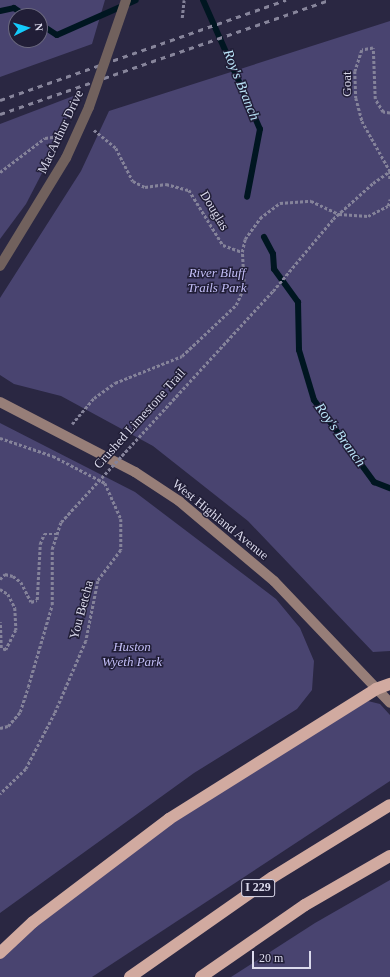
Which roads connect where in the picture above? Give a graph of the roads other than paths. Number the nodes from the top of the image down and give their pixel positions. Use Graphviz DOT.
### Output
graph roads {
  1 [pos="126,0"];
  2 [pos="0,266"];
  3 [pos="0,402"];
  4 [pos="390,684"];
  5 [pos="376,689"];
  6 [pos="390,703"];
  7 [pos="390,805"];
  8 [pos="390,856"];
  9 [pos="0,953"];
  10 [pos="130,977"];
  11 [pos="201,977"];
  1 -- 2 [label="street, MacArthur Drive, bridge"];
  3 -- 5 [label="street, West Highland Avenue"];
  4 -- 5 [label="highway"];
  5 -- 6 [label="street, West Highland Avenue"];
  5 -- 9 [label="highway"];
  7 -- 10 [label="highway, I 229"];
  8 -- 11 [label="highway"];
}
